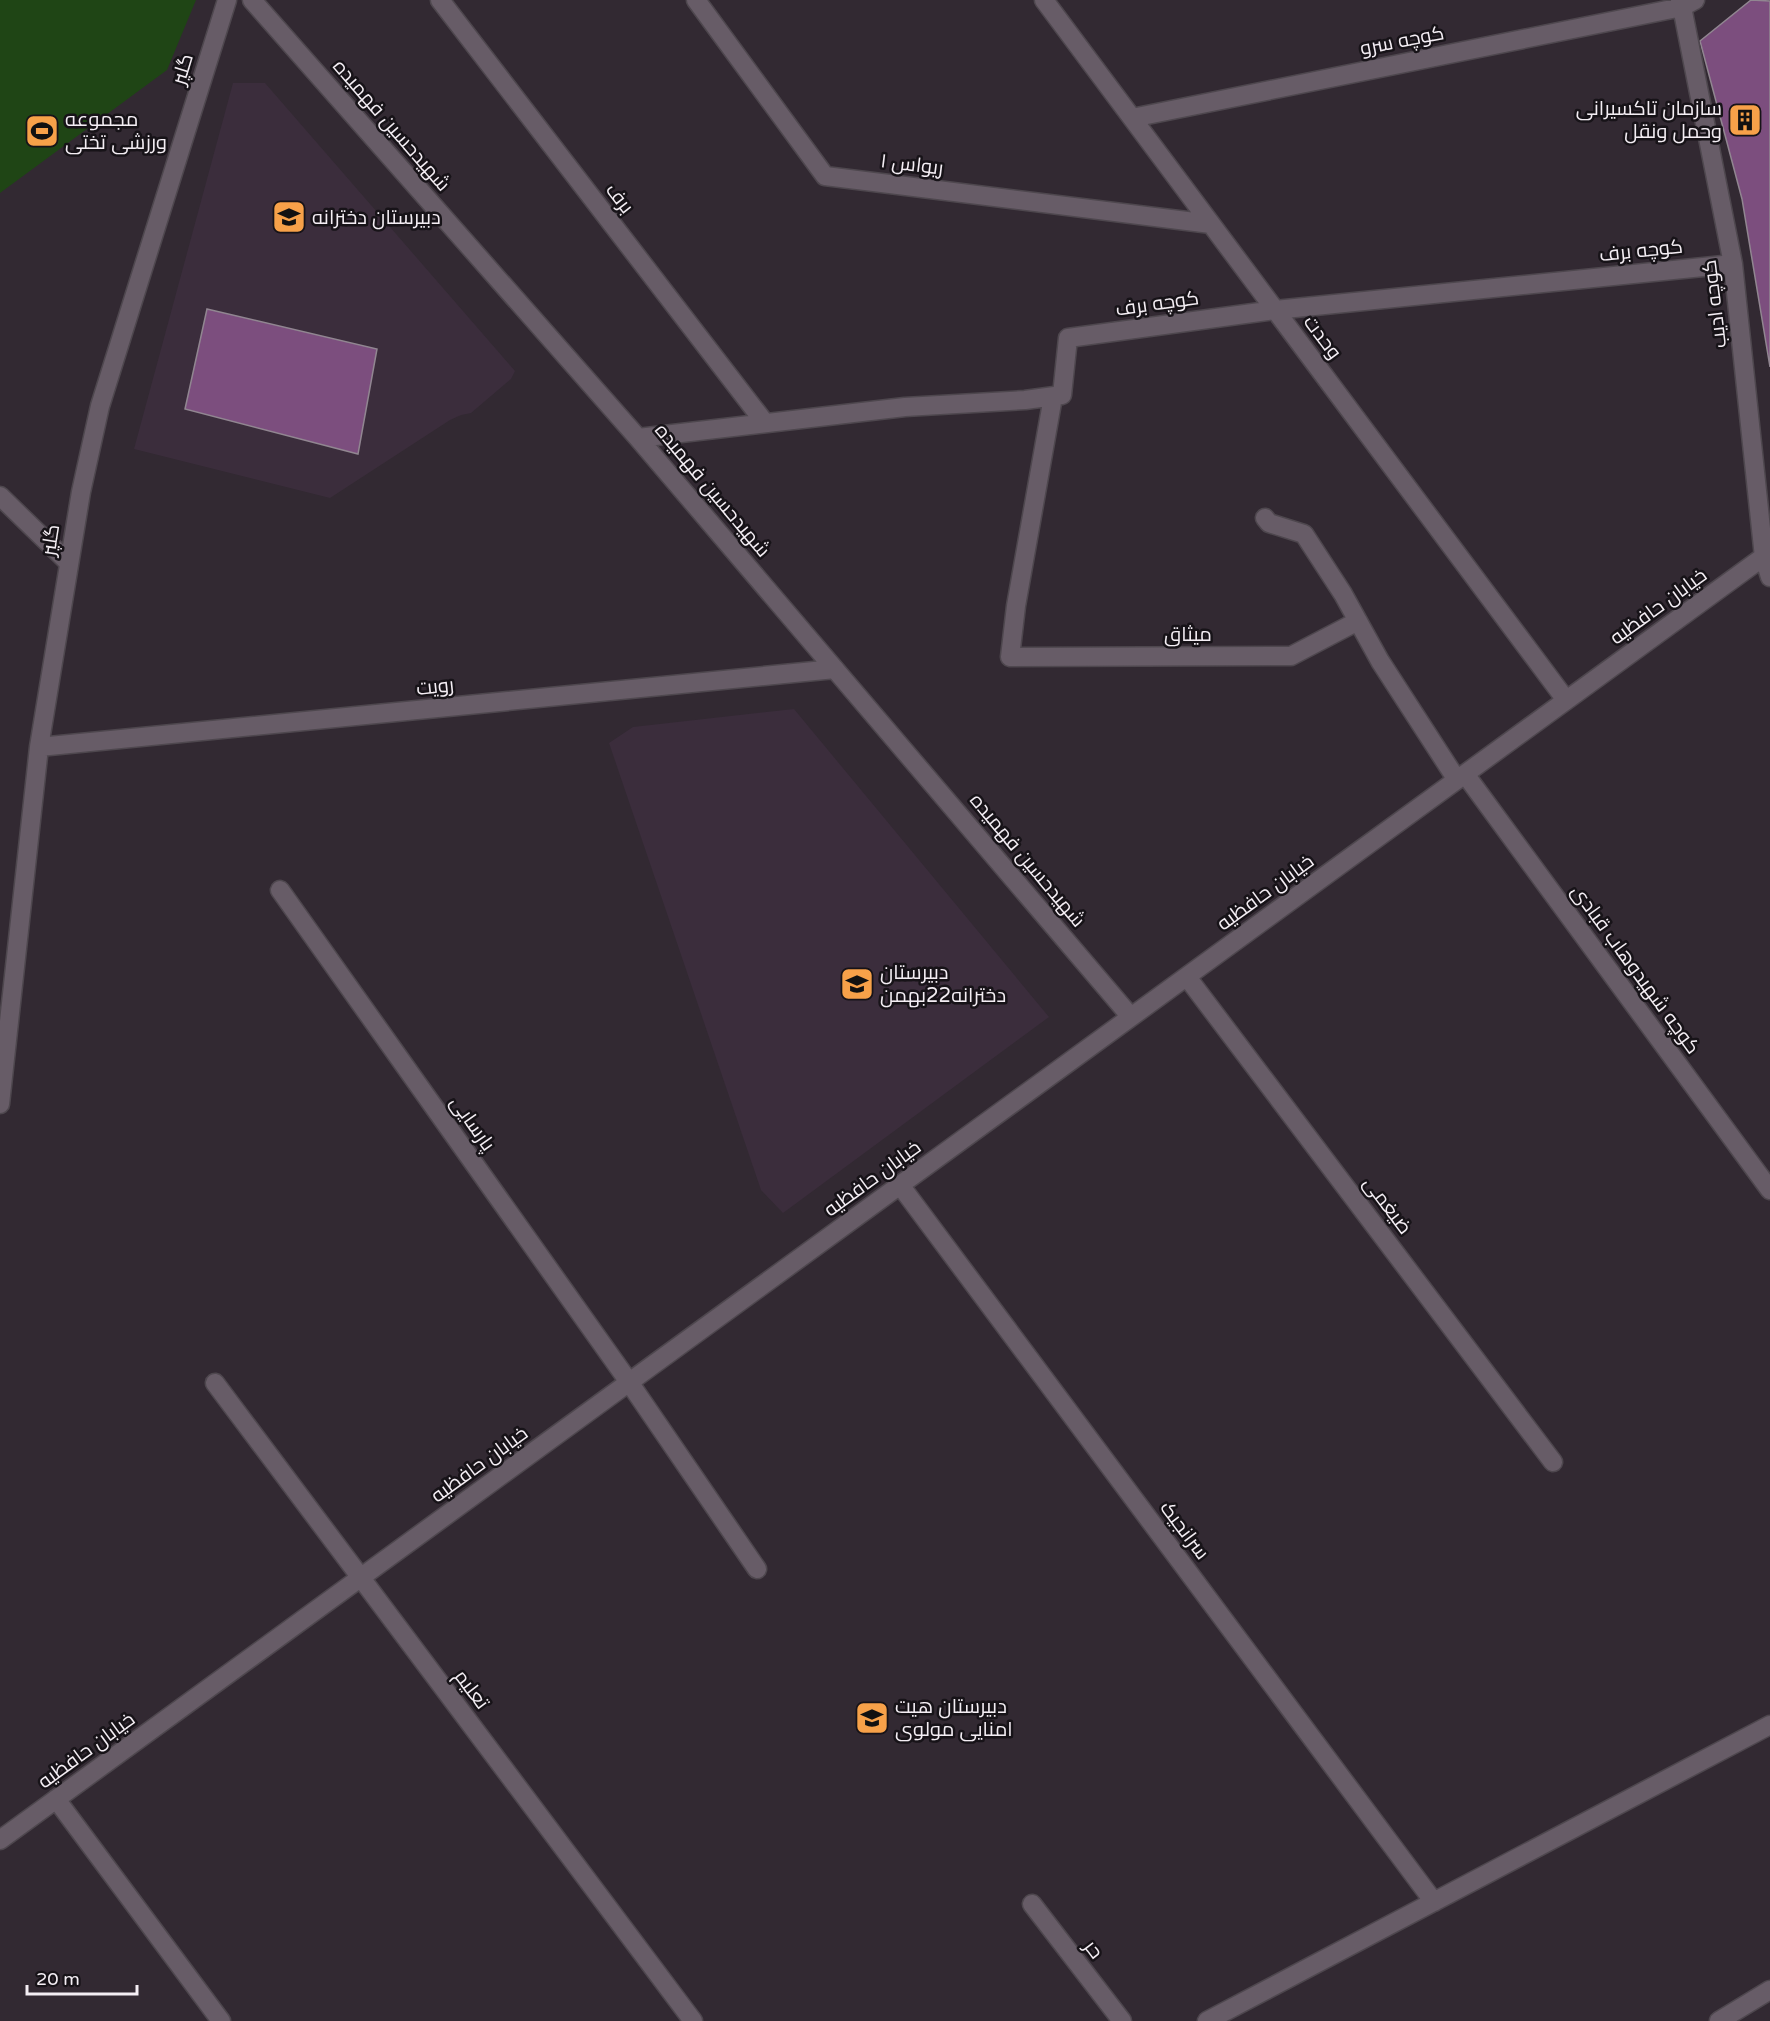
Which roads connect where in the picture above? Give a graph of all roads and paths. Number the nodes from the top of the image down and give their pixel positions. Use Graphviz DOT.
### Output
graph roads {
  1 [pos="227,0"];
  2 [pos="252,0"];
  3 [pos="440,0"];
  4 [pos="696,0"];
  5 [pos="1044,0"];
  6 [pos="1686,2"];
  7 [pos="1132,118"];
  8 [pos="1211,224"];
  9 [pos="1733,264"];
  10 [pos="1275,310"];
  11 [pos="1053,397"];
  12 [pos="765,423"];
  13 [pos="638,438"];
  14 [pos="0,496"];
  15 [pos="1264,518"];
  16 [pos="1767,555"];
  17 [pos="69,563"];
  18 [pos="1770,577"];
  19 [pos="1358,621"];
  20 [pos="835,669"];
  21 [pos="1566,700"];
  22 [pos="39,747"];
  23 [pos="1461,777"];
  24 [pos="280,890"];
  25 [pos="1187,976"];
  26 [pos="1131,1017"];
  27 [pos="0,1104"];
  28 [pos="900,1185"];
  29 [pos="1770,1190"];
  30 [pos="629,1382"];
  31 [pos="215,1383"];
  32 [pos="1553,1462"];
  33 [pos="757,1569"];
  34 [pos="361,1578"];
  35 [pos="1770,1725"];
  36 [pos="56,1799"];
  37 [pos="0,1840"];
  38 [pos="1434,1902"];
  39 [pos="1032,1904"];
  40 [pos="1770,1990"];
  41 [pos="220,2021"];
  42 [pos="693,2021"];
  43 [pos="1122,2021"];
  44 [pos="1207,2021"];
  45 [pos="1719,2021"];
  1 -- 17 [label="street, گلپر"];
  2 -- 13 [label="street, شهیدحسین فهمیده"];
  3 -- 12 [label="street, برف"];
  4 -- 8 [label="street, ریواس ۱"];
  5 -- 7 [label="street, وحدت"];
  6 -- 7 [label="street, کوچه سرو"];
  6 -- 9 [label="street, کوچه ادیب"];
  7 -- 8 [label="street, وحدت"];
  8 -- 10 [label="street, وحدت"];
  9 -- 10 [label="street, کوچه برف"];
  9 -- 16 [label="street, کوچه ادیب"];
  10 -- 11 [label="street, کوچه برف"];
  10 -- 21 [label="street, وحدت"];
  11 -- 12 [label="street"];
  11 -- 19 [label="street, میثاق"];
  12 -- 13 [label="street"];
  13 -- 20 [label="street, شهیدحسین فهمیده"];
  14 -- 17 [label="street"];
  15 -- 19 [label="street"];
  16 -- 18 [label="street, کوچه ادیب"];
  16 -- 21 [label="street, خیابان حافظیه"];
  17 -- 22 [label="street, گلپر"];
  19 -- 23 [label="street"];
  20 -- 22 [label="street, رویت"];
  20 -- 26 [label="street, شهیدحسین فهمیده"];
  21 -- 23 [label="street, خیابان حافظیه"];
  22 -- 27 [label="street, گلپر"];
  23 -- 25 [label="street, خیابان حافظیه"];
  23 -- 29 [label="street, کوچه شهیدوهاب قبادی"];
  24 -- 30 [label="street, پارسایی"];
  25 -- 26 [label="street, خیابان حافظیه"];
  25 -- 32 [label="street, ضیغمی"];
  26 -- 28 [label="street, خیابان حافظیه"];
  28 -- 30 [label="street, خیابان حافظیه"];
  28 -- 38 [label="street, سرانجیک"];
  30 -- 33 [label="street, پارسایی"];
  30 -- 34 [label="street, خیابان حافظیه"];
  31 -- 34 [label="street, تعلیم"];
  34 -- 36 [label="street, خیابان حافظیه"];
  34 -- 42 [label="street, تعلیم"];
  35 -- 38 [label="street"];
  36 -- 37 [label="street, خیابان حافظیه"];
  36 -- 41 [label="street"];
  38 -- 44 [label="street"];
  39 -- 43 [label="street, حر"];
  40 -- 45 [label="street"];
}
